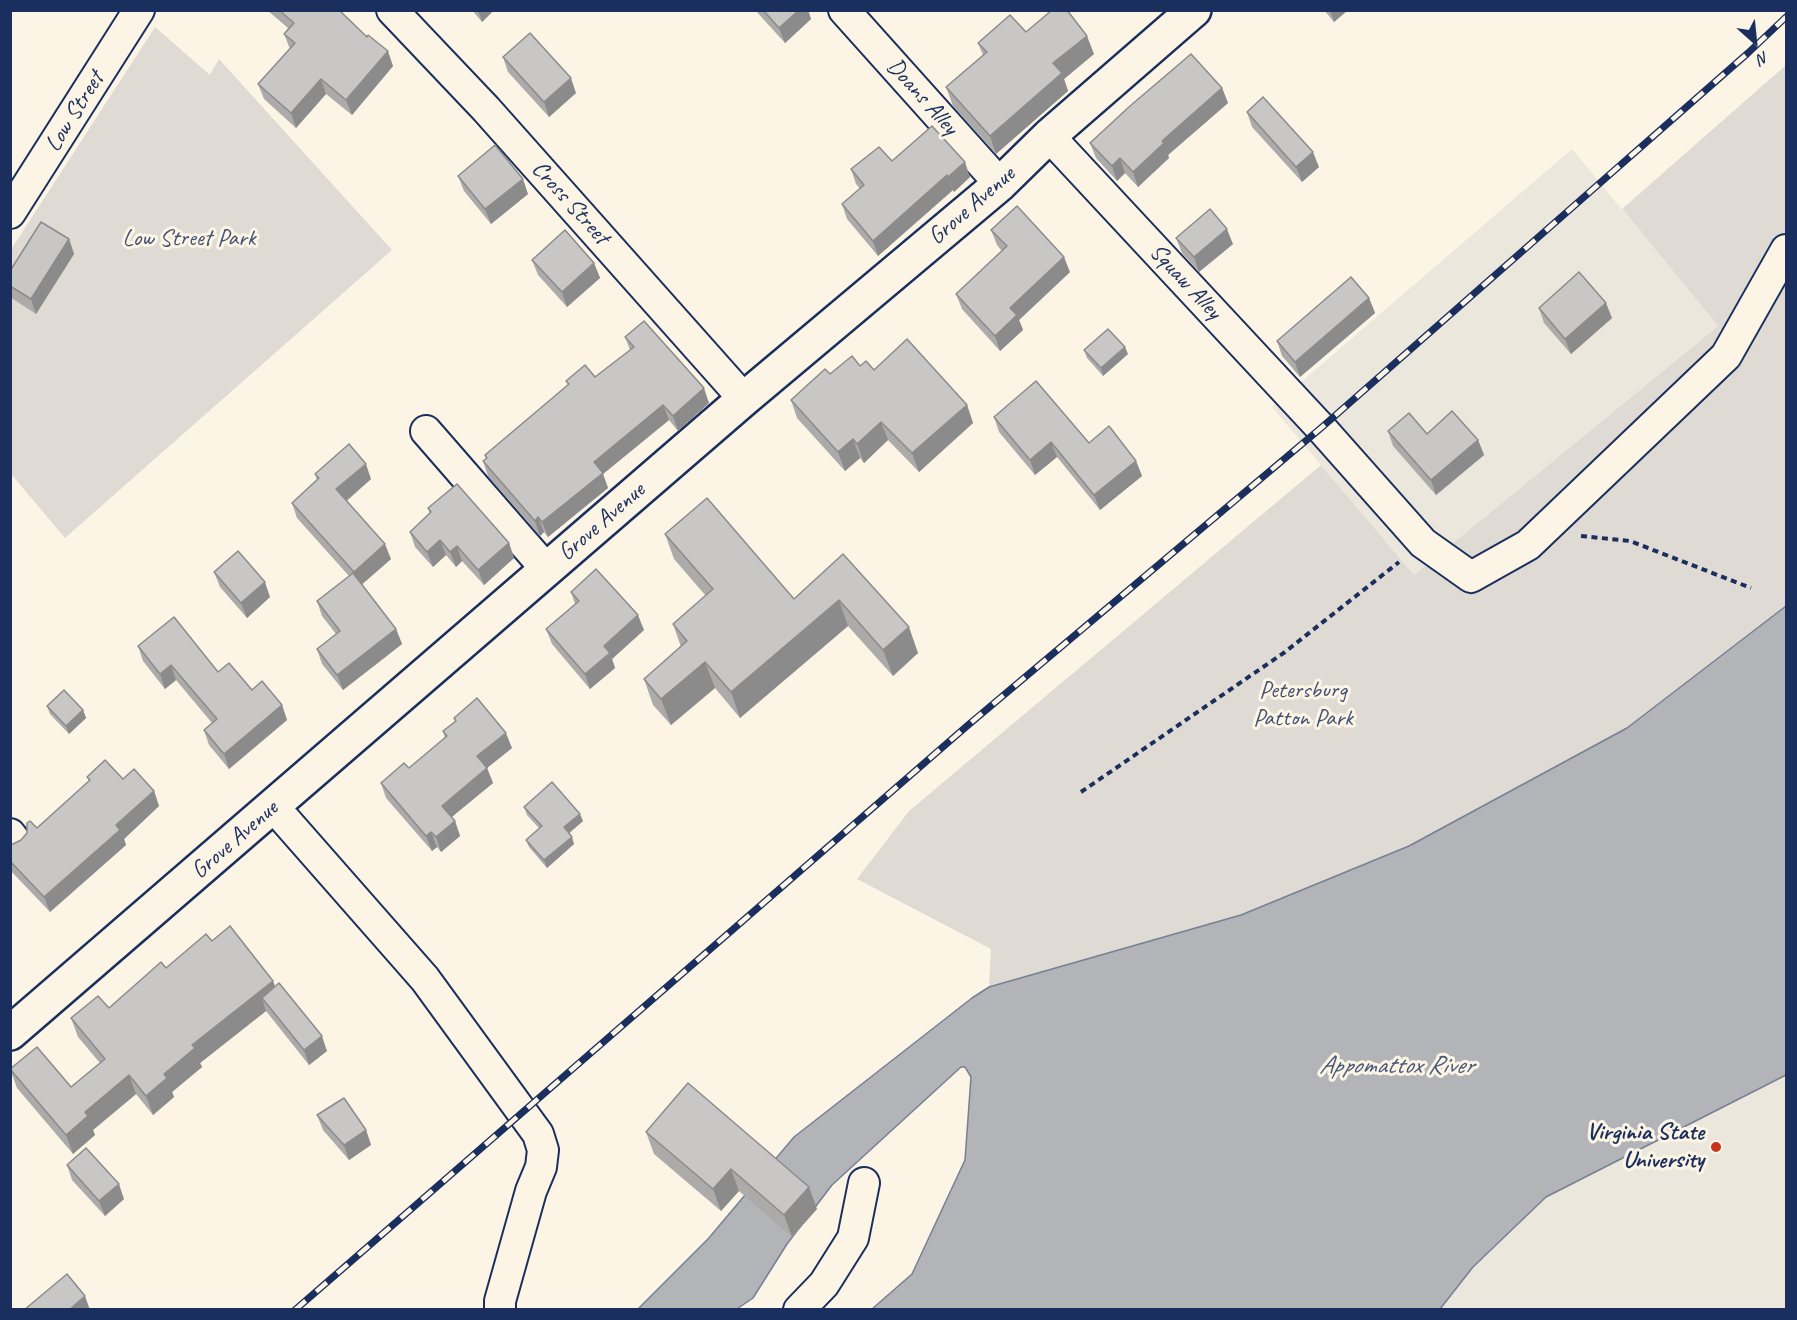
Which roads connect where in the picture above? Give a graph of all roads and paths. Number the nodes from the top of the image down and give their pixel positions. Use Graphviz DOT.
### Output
graph roads {
  1 [pos="139,10"];
  2 [pos="392,10"];
  3 [pos="844,10"];
  4 [pos="1194,10"];
  5 [pos="1049,136"];
  6 [pos="1000,184"];
  7 [pos="10,213"];
  8 [pos="1786,250"];
  9 [pos="744,399"];
  10 [pos="426,432"];
  11 [pos="1542,532"];
  12 [pos="1423,543"];
  13 [pos="547,570"];
  14 [pos="1751,588"];
  15 [pos="1081,792"];
  16 [pos="273,806"];
  17 [pos="10,1033"];
  18 [pos="864,1183"];
  19 [pos="500,1310"];
  20 [pos="799,1310"];
  1 -- 7 [label="street, Low Street"];
  2 -- 9 [label="street, Cross Street"];
  3 -- 6 [label="street, Doans Alley"];
  4 -- 5 [label="main road, Grove Avenue"];
  5 -- 6 [label="main road, Grove Avenue"];
  5 -- 12 [label="street, Squaw Alley"];
  6 -- 9 [label="main road, Grove Avenue"];
  8 -- 11 [label="street"];
  9 -- 13 [label="main road, Grove Avenue"];
  10 -- 13 [label="street"];
  11 -- 12 [label="street, Squaw Alley"];
  11 -- 14 [label="path"];
  12 -- 15 [label="path"];
  13 -- 16 [label="main road, Grove Avenue"];
  16 -- 17 [label="main road, Grove Avenue"];
  16 -- 19 [label="street"];
  18 -- 20 [label="street"];
}
